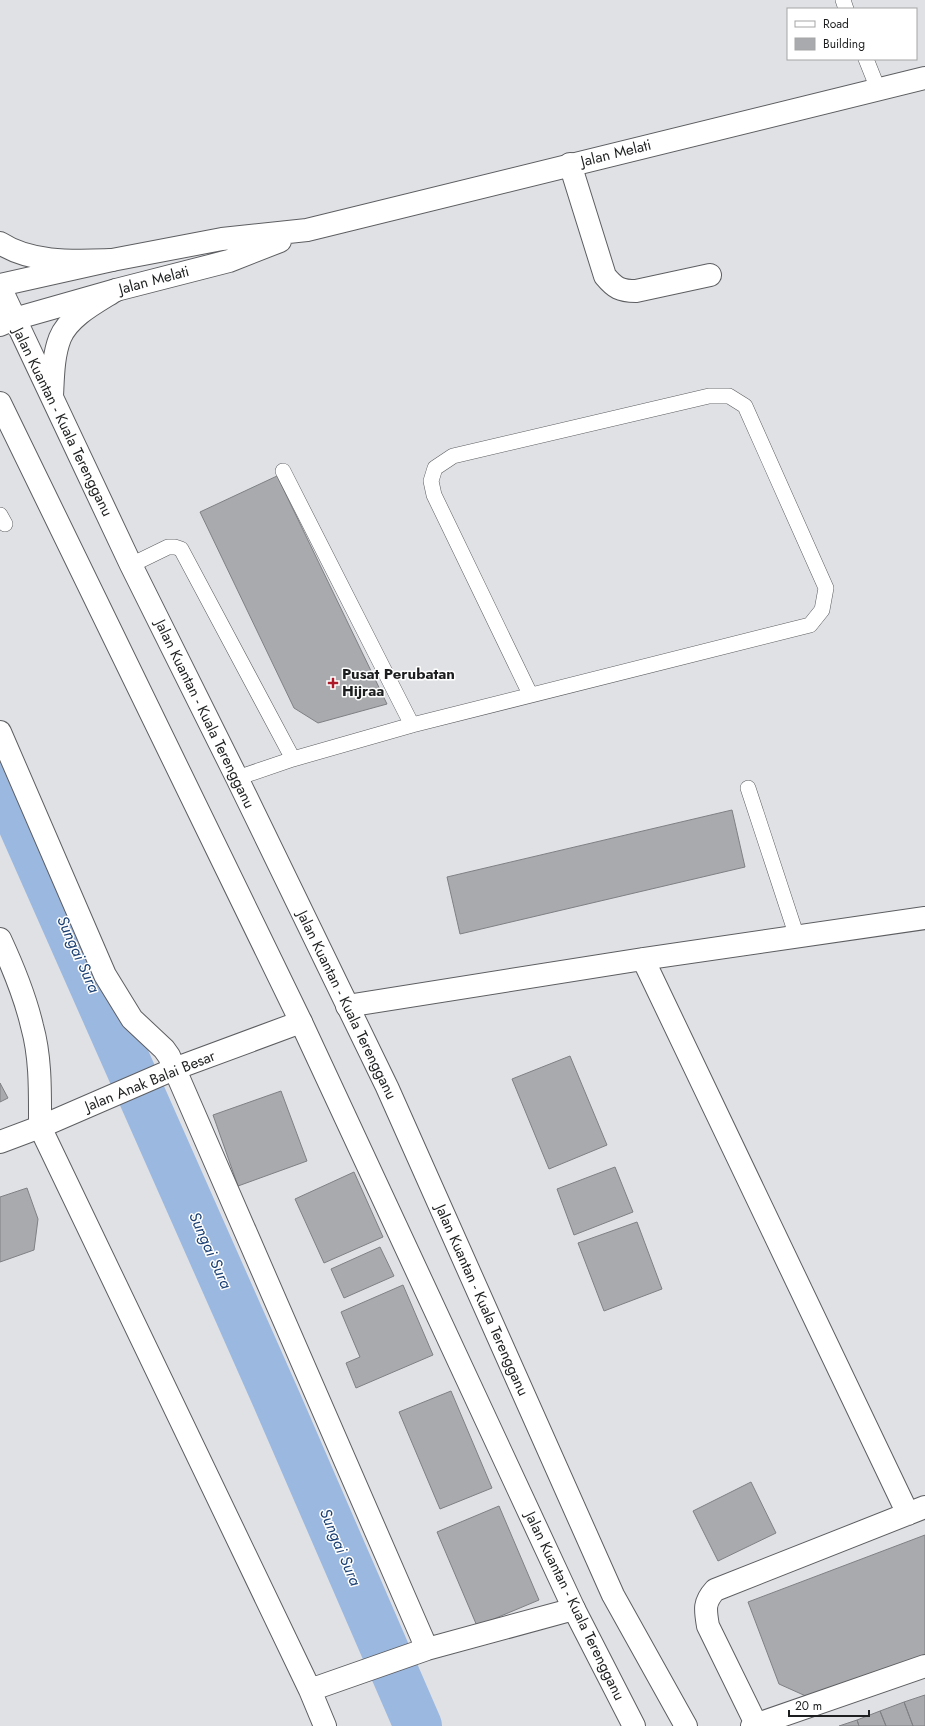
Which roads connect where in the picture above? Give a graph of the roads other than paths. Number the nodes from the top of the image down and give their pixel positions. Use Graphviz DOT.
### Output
graph roads {
  1 [pos="866,60"];
  2 [pos="925,78"];
  3 [pos="878,89"];
  4 [pos="570,164"];
  5 [pos="307,230"];
  6 [pos="0,244"];
  7 [pos="112,260"];
  8 [pos="710,275"];
  9 [pos="0,286"];
  10 [pos="116,290"];
  11 [pos="7,322"];
  12 [pos="52,397"];
  13 [pos="0,403"];
  14 [pos="283,471"];
  15 [pos="131,565"];
  16 [pos="530,694"];
  17 [pos="412,725"];
  18 [pos="0,732"];
  19 [pos="293,759"];
  20 [pos="237,778"];
  21 [pos="748,788"];
  22 [pos="925,918"];
  23 [pos="797,937"];
  24 [pos="0,939"];
  25 [pos="643,959"];
  26 [pos="347,1006"];
  27 [pos="301,1022"];
  28 [pos="167,1072"];
  29 [pos="40,1127"];
  30 [pos="0,1142"];
  31 [pos="917,1510"];
  32 [pos="574,1609"];
  33 [pos="421,1652"];
  34 [pos="925,1666"];
  35 [pos="310,1690"];
  36 [pos="325,1726"];
  37 [pos="634,1726"];
  38 [pos="686,1726"];
  39 [pos="755,1726"];
  1 -- 3 [label="lane"];
  2 -- 3 [label="main road, Jalan Melati"];
  3 -- 4 [label="main road, Jalan Melati"];
  4 -- 5 [label="main road, Jalan Melati"];
  4 -- 8 [label="main road"];
  5 -- 7 [label="main road, Jalan Melati"];
  5 -- 10 [label="main road, Jalan Melati"];
  6 -- 7 [label="main road"];
  7 -- 9 [label="main road, Jalan Melati"];
  9 -- 11 [label="main road, Jalan Kuantan - Kuala Terengganu"];
  10 -- 11 [label="main road, Jalan Melati"];
  10 -- 12 [label="main road"];
  11 -- 12 [label="main road, Jalan Kuantan - Kuala Terengganu"];
  12 -- 15 [label="main road, Jalan Kuantan - Kuala Terengganu"];
  13 -- 27 [label="main road, Jalan Kuantan - Kuala Terengganu"];
  14 -- 17 [label="lane"];
  15 -- 19 [label="lane"];
  15 -- 20 [label="main road, Jalan Kuantan - Kuala Terengganu"];
  16 -- 16 [label="lane"];
  16 -- 17 [label="lane"];
  17 -- 19 [label="lane"];
  18 -- 28 [label="main road"];
  19 -- 20 [label="lane"];
  20 -- 26 [label="main road, Jalan Kuantan - Kuala Terengganu"];
  21 -- 23 [label="lane"];
  22 -- 23 [label="main road"];
  23 -- 25 [label="main road"];
  24 -- 29 [label="main road"];
  25 -- 26 [label="main road"];
  25 -- 31 [label="main road"];
  26 -- 38 [label="main road, Jalan Kuantan - Kuala Terengganu"];
  27 -- 28 [label="main road, Jalan Anak Balai Besar"];
  27 -- 32 [label="main road, Jalan Kuantan - Kuala Terengganu"];
  28 -- 29 [label="main road, Jalan Anak Balai Besar"];
  28 -- 33 [label="main road"];
  29 -- 30 [label="main road, Jalan Anak Balai Besar"];
  29 -- 35 [label="main road"];
  31 -- 39 [label="main road"];
  32 -- 33 [label="main road"];
  32 -- 37 [label="main road, Jalan Kuantan - Kuala Terengganu"];
  33 -- 35 [label="main road"];
  34 -- 39 [label="main road"];
  35 -- 36 [label="main road"];
}
